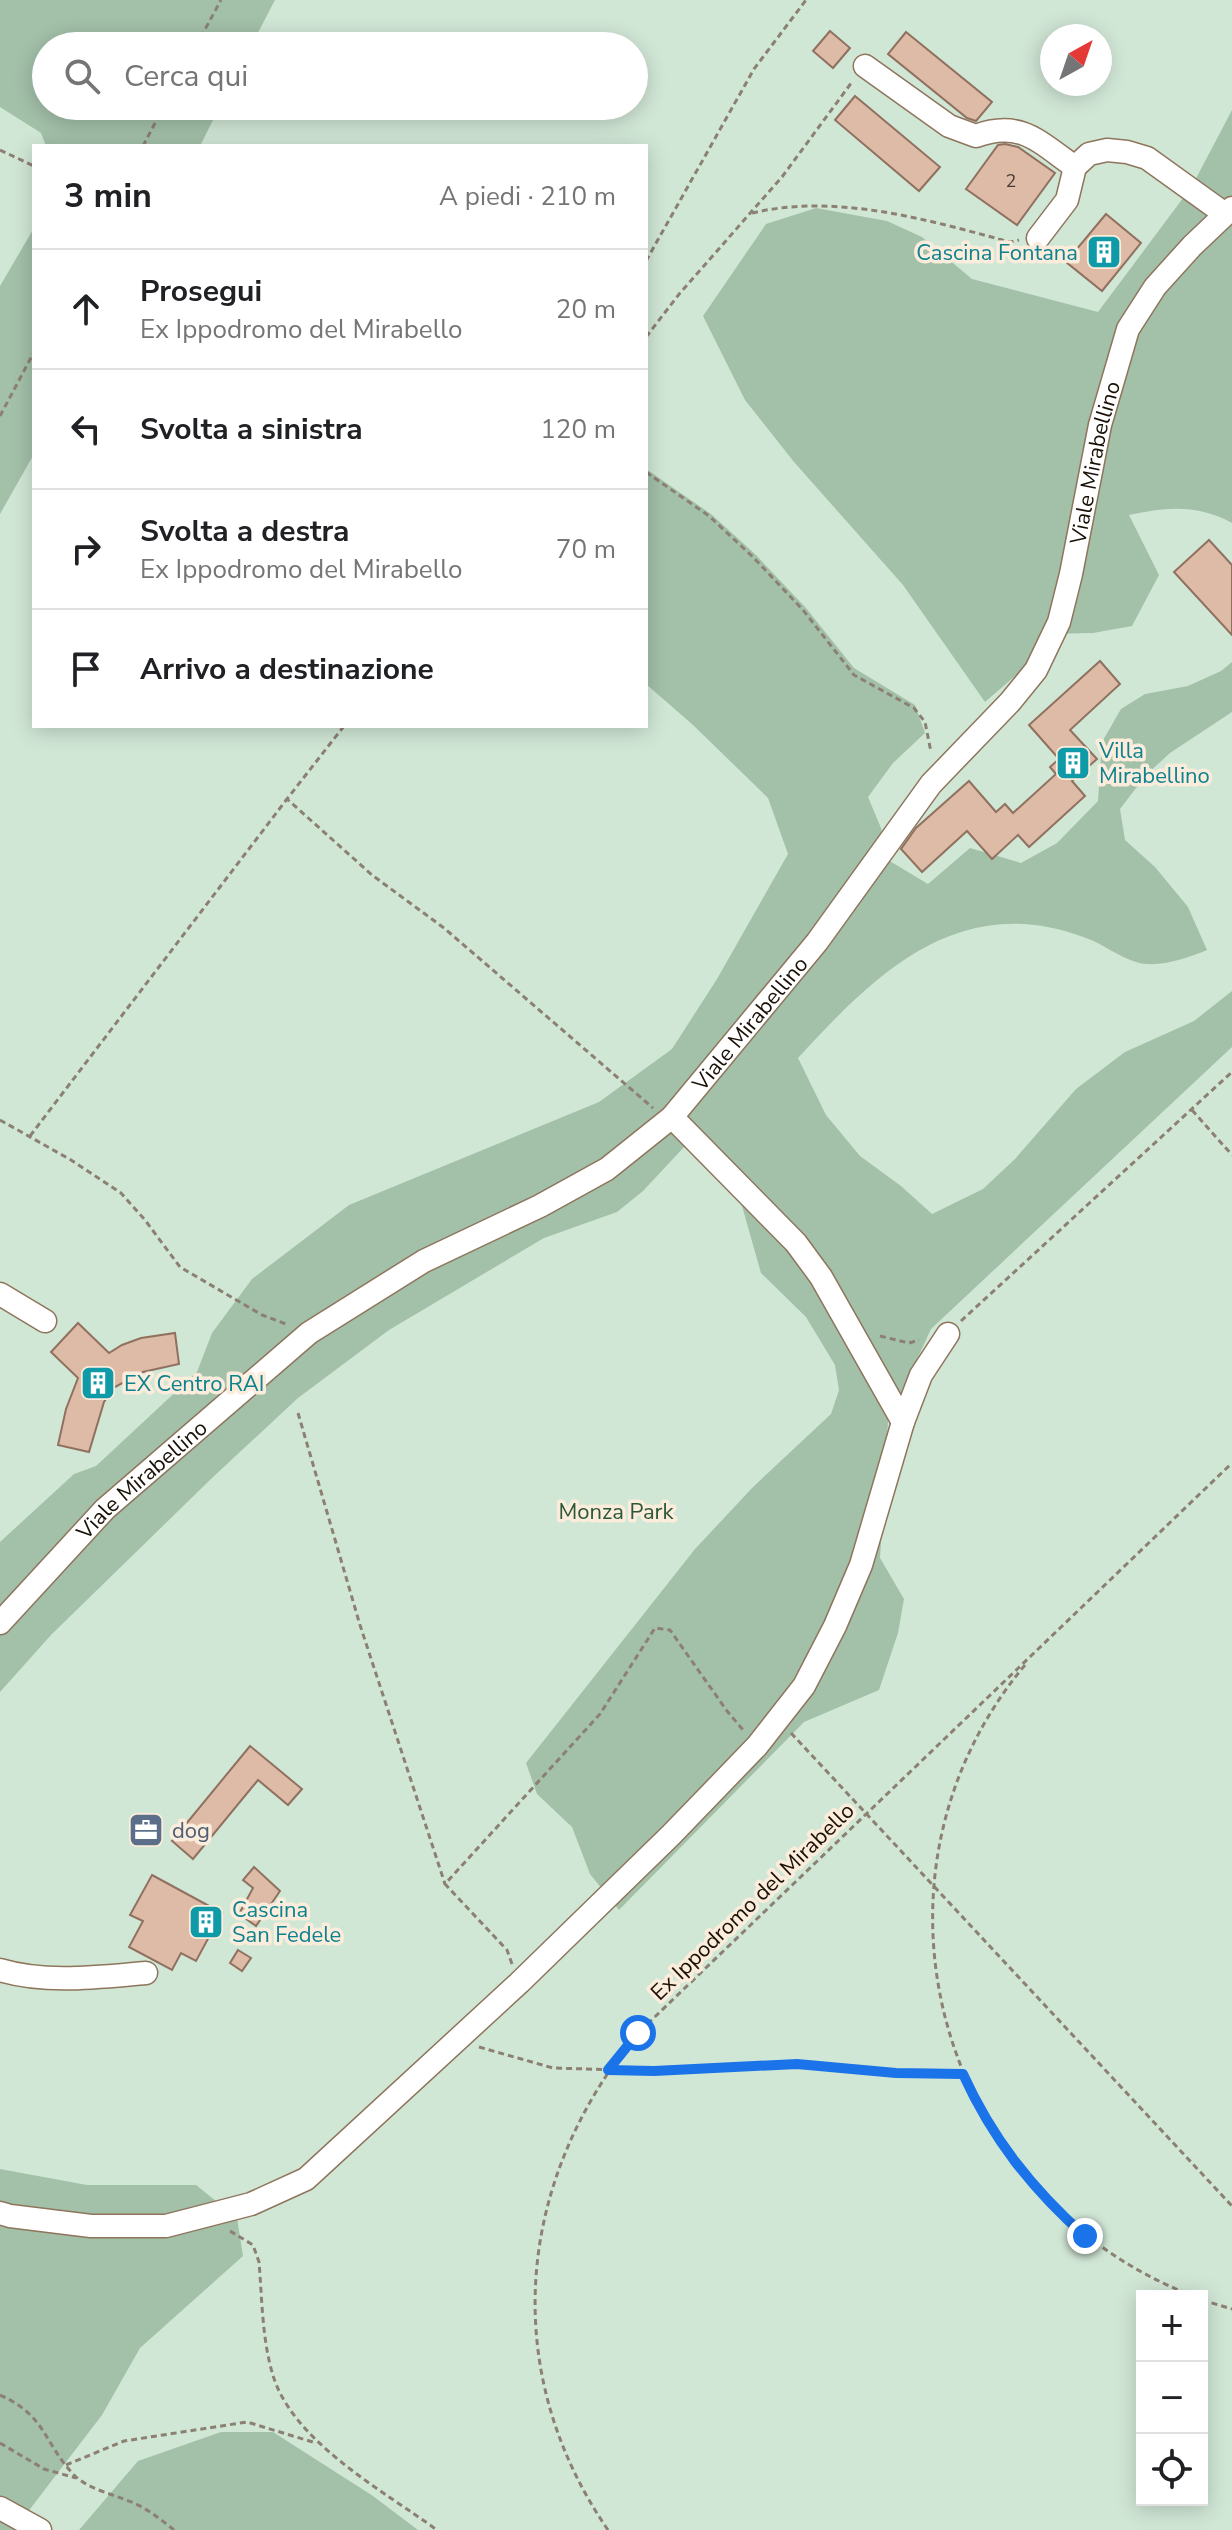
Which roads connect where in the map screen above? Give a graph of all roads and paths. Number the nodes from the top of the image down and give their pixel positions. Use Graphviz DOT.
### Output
graph roads {
  1 [pos="221,0"];
  2 [pos="806,0"];
  3 [pos="204,32"];
  4 [pos="865,66"];
  5 [pos="157,120"];
  6 [pos="144,144"];
  7 [pos="0,150"];
  8 [pos="32,165"];
  9 [pos="1075,167"];
  10 [pos="1228,211"];
  11 [pos="752,213"];
  12 [pos="1038,238"];
  13 [pos="648,257"];
  14 [pos="648,334"];
  15 [pos="32,356"];
  16 [pos="0,416"];
  17 [pos="648,473"];
  18 [pos="342,728"];
  19 [pos="931,784"];
  20 [pos="287,799"];
  21 [pos="1232,1072"];
  22 [pos="1191,1109"];
  23 [pos="670,1119"];
  24 [pos="0,1120"];
  25 [pos="30,1136"];
  26 [pos="1232,1155"];
  27 [pos="0,1294"];
  28 [pos="45,1321"];
  29 [pos="309,1333"];
  30 [pos="872,1334"];
  31 [pos="948,1334"];
  32 [pos="298,1413"];
  33 [pos="903,1422"];
  34 [pos="1232,1463"];
  35 [pos="0,1623"];
  36 [pos="1035,1652"];
  37 [pos="778,1719"];
  38 [pos="757,1746"];
  39 [pos="866,1813"];
  40 [pos="445,1884"];
  41 [pos="934,1886"];
  42 [pos="0,1970"];
  43 [pos="146,1973"];
  44 [pos="519,1983"];
  45 [pos="456,2041"];
  46 [pos="608,2070"];
  47 [pos="963,2074"];
  48 [pos="1232,2206"];
  49 [pos="0,2213"];
  50 [pos="202,2217"];
  51 [pos="1179,2290"];
  52 [pos="1208,2302"];
  53 [pos="1232,2309"];
  54 [pos="0,2395"];
  55 [pos="0,2443"];
  56 [pos="318,2444"];
  57 [pos="66,2465"];
  58 [pos="78,2479"];
  59 [pos="0,2508"];
  60 [pos="40,2530"];
  61 [pos="174,2530"];
  62 [pos="437,2530"];
  63 [pos="608,2530"];
  1 -- 3 [label="path"];
  2 -- 13 [label="path"];
  4 -- 9 [label="lane"];
  4 -- 11 [label="path"];
  5 -- 6 [label="path"];
  7 -- 8 [label="path"];
  9 -- 10 [label="lane"];
  9 -- 12 [label="lane"];
  10 -- 19 [label="lane, Viale Mirabellino"];
  11 -- 12 [label="path"];
  11 -- 14 [label="path"];
  15 -- 16 [label="path"];
  17 -- 19 [label="path"];
  18 -- 20 [label="path"];
  19 -- 23 [label="lane, Viale Mirabellino"];
  20 -- 23 [label="path"];
  20 -- 25 [label="path"];
  21 -- 22 [label="path"];
  22 -- 26 [label="path"];
  22 -- 31 [label="path"];
  23 -- 29 [label="lane, Viale Mirabellino"];
  23 -- 33 [label="lane"];
  24 -- 25 [label="path"];
  25 -- 29 [label="path"];
  27 -- 28 [label="lane"];
  29 -- 35 [label="lane, Viale Mirabellino"];
  30 -- 31 [label="path"];
  31 -- 33 [label="lane"];
  32 -- 40 [label="path"];
  33 -- 37 [label="lane"];
  34 -- 36 [label="path, Ex Ippodromo del Mirabello"];
  36 -- 39 [label="path, Ex Ippodromo del Mirabello"];
  36 -- 41 [label="path, Ex Ippodromo del Mirabello"];
  37 -- 38 [label="lane"];
  37 -- 39 [label="path"];
  38 -- 40 [label="path"];
  38 -- 44 [label="lane"];
  39 -- 41 [label="path"];
  39 -- 46 [label="path, Ex Ippodromo del Mirabello"];
  40 -- 44 [label="path"];
  41 -- 47 [label="path, Ex Ippodromo del Mirabello"];
  41 -- 48 [label="path"];
  42 -- 43 [label="lane"];
  44 -- 45 [label="lane"];
  45 -- 46 [label="path"];
  45 -- 50 [label="lane"];
  46 -- 47 [label="path"];
  46 -- 63 [label="path, Ex Ippodromo del Mirabello"];
  47 -- 51 [label="path, Ex Ippodromo del Mirabello"];
  49 -- 50 [label="lane"];
  50 -- 56 [label="path"];
  52 -- 53 [label="path"];
  54 -- 57 [label="path"];
  55 -- 58 [label="path"];
  56 -- 57 [label="path"];
  56 -- 62 [label="path"];
  57 -- 58 [label="path"];
  58 -- 61 [label="path"];
  59 -- 60 [label="lane"];
}
